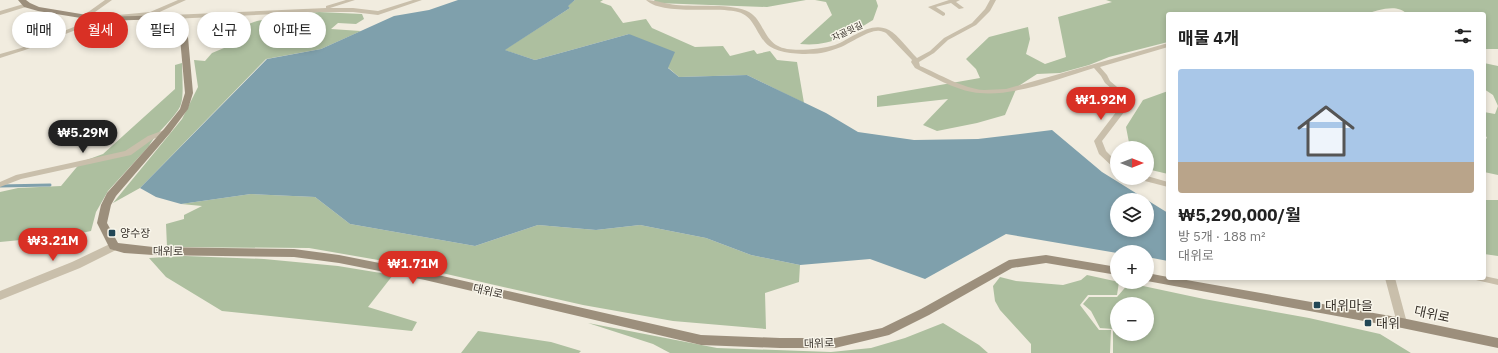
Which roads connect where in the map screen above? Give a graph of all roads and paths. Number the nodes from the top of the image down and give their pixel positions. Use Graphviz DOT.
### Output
graph roads {
  1 [pos="109,0"];
  2 [pos="183,0"];
  3 [pos="352,0"];
  4 [pos="420,0"];
  5 [pos="649,0"];
  6 [pos="992,0"];
  7 [pos="954,1"];
  8 [pos="25,3"];
  9 [pos="961,8"];
  10 [pos="320,10"];
  11 [pos="92,12"];
  12 [pos="0,13"];
  13 [pos="74,14"];
  14 [pos="942,14"];
  15 [pos="128,16"];
  16 [pos="189,16"];
  17 [pos="74,29"];
  18 [pos="1166,46"];
  19 [pos="185,48"];
  20 [pos="0,56"];
  21 [pos="914,62"];
  22 [pos="1095,65"];
  23 [pos="167,132"];
  24 [pos="1110,159"];
  25 [pos="1154,181"];
  26 [pos="1166,184"];
  27 [pos="1,185"];
  28 [pos="114,246"];
  29 [pos="1110,270"];
  30 [pos="1154,278"];
  31 [pos="1486,279"];
  32 [pos="1391,280"];
  33 [pos="1498,282"];
  34 [pos="0,296"];
  35 [pos="1402,323"];
  36 [pos="1498,343"];
  1 -- 11 [label="street"];
  2 -- 15 [label="street"];
  3 -- 10 [label="street"];
  4 -- 10 [label="street"];
  5 -- 21 [label="street, 자골윗길"];
  6 -- 21 [label="street"];
  7 -- 9 [label="street"];
  7 -- 14 [label="street"];
  8 -- 12 [label="street"];
  8 -- 13 [label="main road"];
  10 -- 16 [label="street"];
  17 -- 20 [label="street"];
  18 -- 22 [label="street, 자골윗길"];
  19 -- 23 [label="main road"];
  21 -- 22 [label="street, 자골윗길"];
  22 -- 24 [label="street"];
  23 -- 27 [label="street"];
  23 -- 28 [label="main road"];
  25 -- 26 [label="street"];
  28 -- 29 [label="main road, 대위로"];
  28 -- 34 [label="street"];
  30 -- 35 [label="main road, 대위로"];
  31 -- 33 [label="street"];
  32 -- 35 [label="street"];
  35 -- 36 [label="main road, 대위로"];
}
